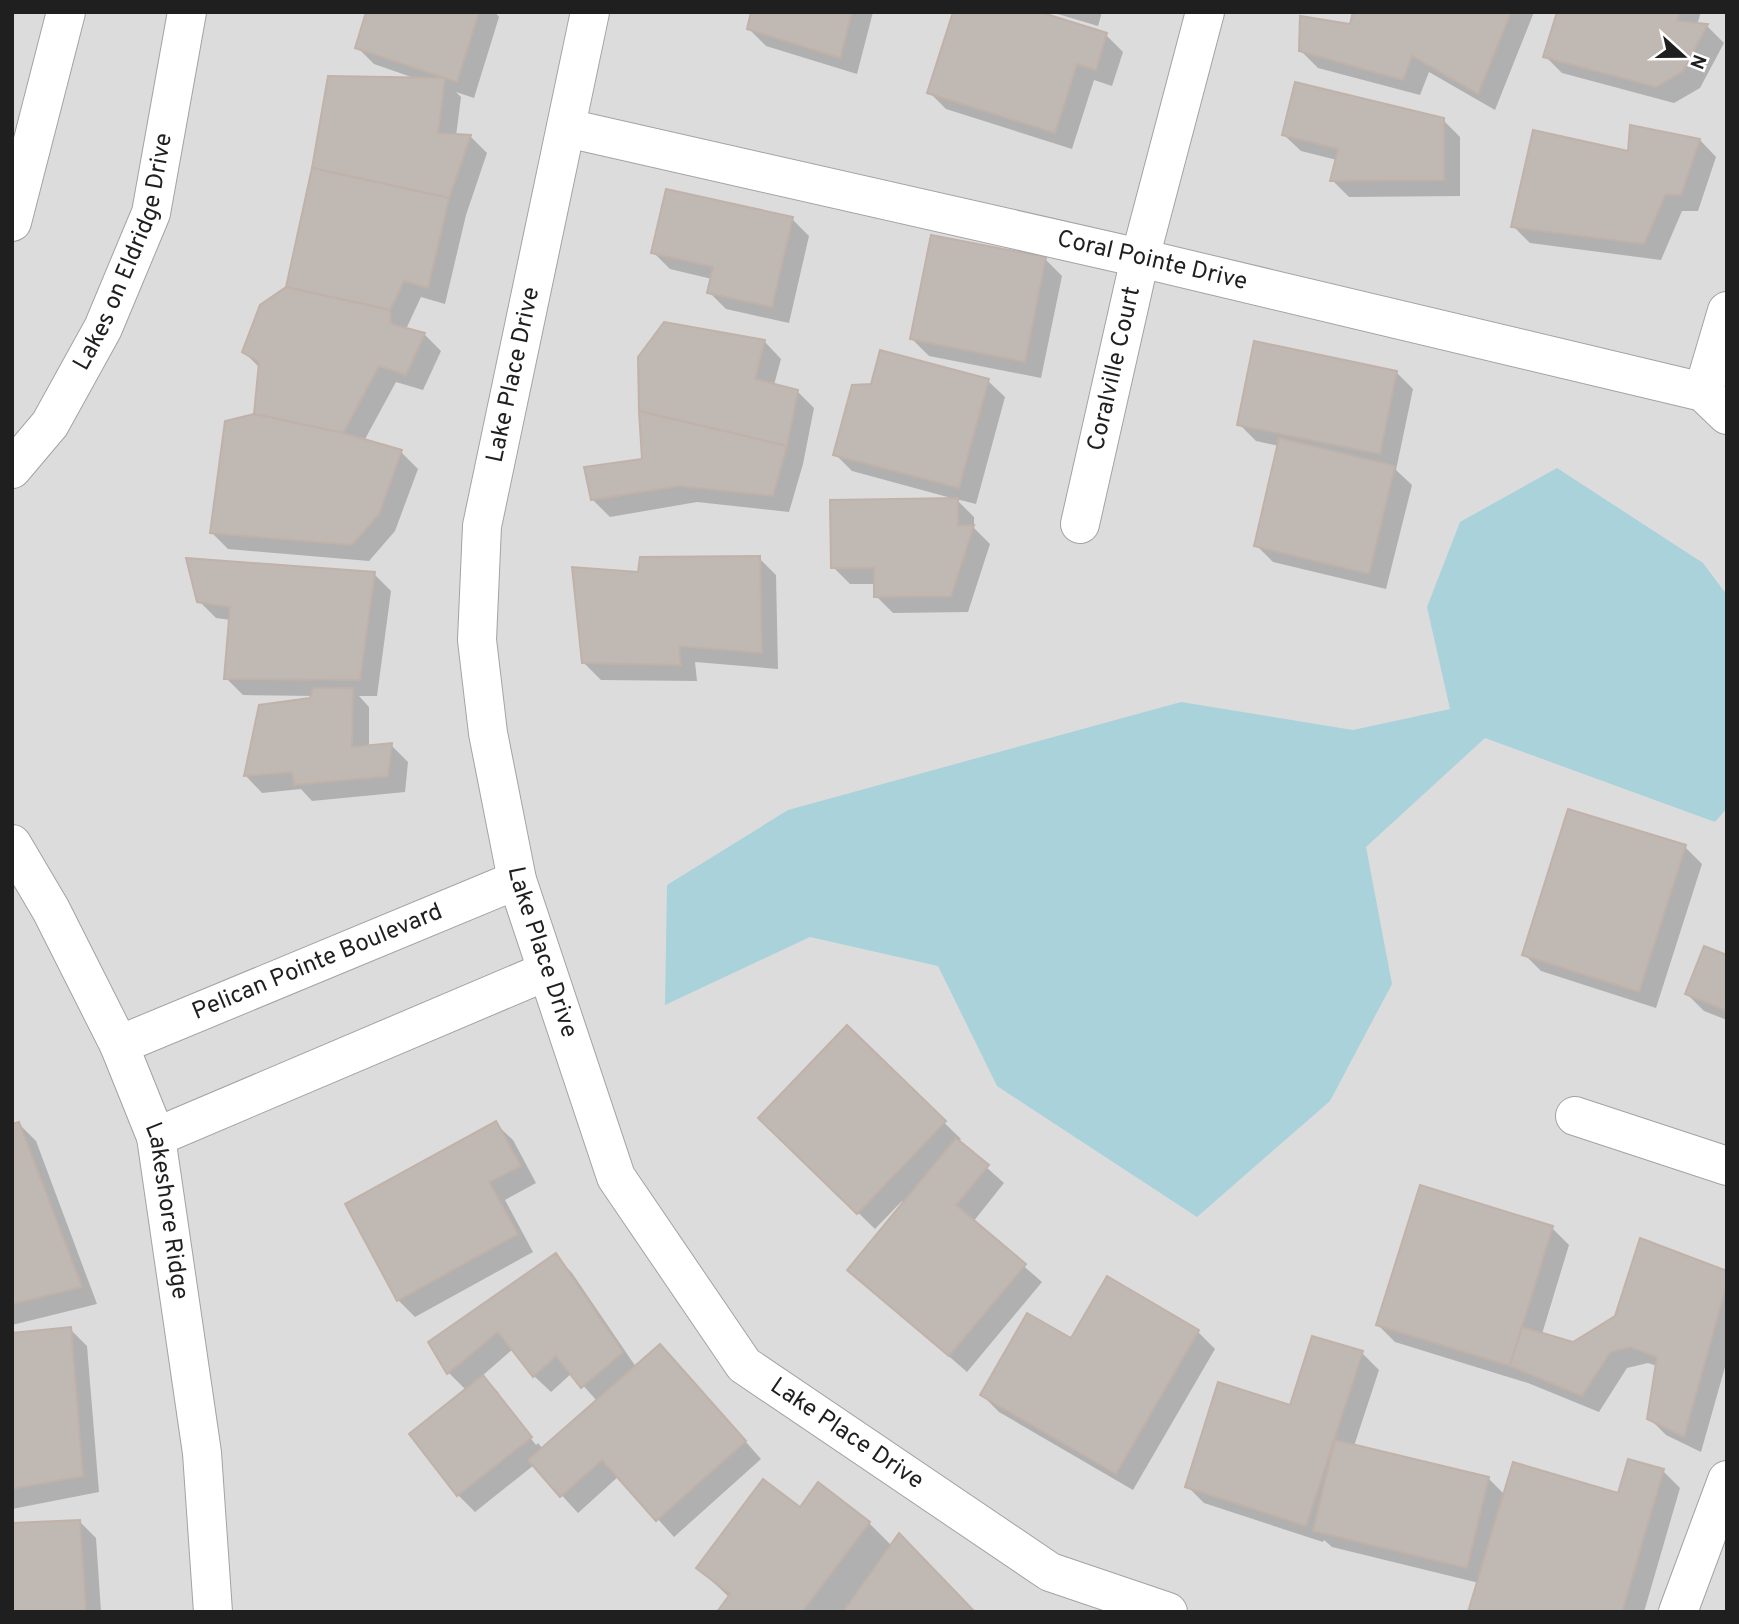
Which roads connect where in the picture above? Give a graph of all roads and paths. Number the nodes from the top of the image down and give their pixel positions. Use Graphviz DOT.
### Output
graph roads {
  1 [pos="66,12"];
  2 [pos="186,12"];
  3 [pos="590,12"];
  4 [pos="1205,12"];
  5 [pos="567,128"];
  6 [pos="12,222"];
  7 [pos="1140,258"];
  8 [pos="1727,311"];
  9 [pos="1715,404"];
  10 [pos="12,469"];
  11 [pos="1080,524"];
  12 [pos="12,845"];
  13 [pos="517,880"];
  14 [pos="547,971"];
  15 [pos="119,1045"];
  16 [pos="1575,1116"];
  17 [pos="156,1138"];
  18 [pos="1727,1166"];
  19 [pos="1727,1480"];
  20 [pos="213,1612"];
  21 [pos="1168,1612"];
  22 [pos="1678,1612"];
  1 -- 6 [label="street"];
  2 -- 10 [label="street, Lakes on Eldridge Drive"];
  3 -- 5 [label="street, Lake Place Drive"];
  4 -- 7 [label="street, Coralville Court"];
  5 -- 7 [label="street, Coral Pointe Drive"];
  5 -- 13 [label="street, Lake Place Drive"];
  7 -- 9 [label="street, Coral Pointe Drive"];
  7 -- 11 [label="street, Coralville Court"];
  8 -- 9 [label="street"];
  12 -- 15 [label="street, Lakeshore Ridge"];
  13 -- 14 [label="street, Lake Place Drive"];
  13 -- 15 [label="street, Pelican Pointe Boulevard"];
  14 -- 17 [label="street"];
  14 -- 21 [label="street, Lake Place Drive"];
  15 -- 17 [label="street, Lakeshore Ridge"];
  16 -- 18 [label="street"];
  17 -- 20 [label="street, Lakeshore Ridge"];
  19 -- 22 [label="street"];
}
